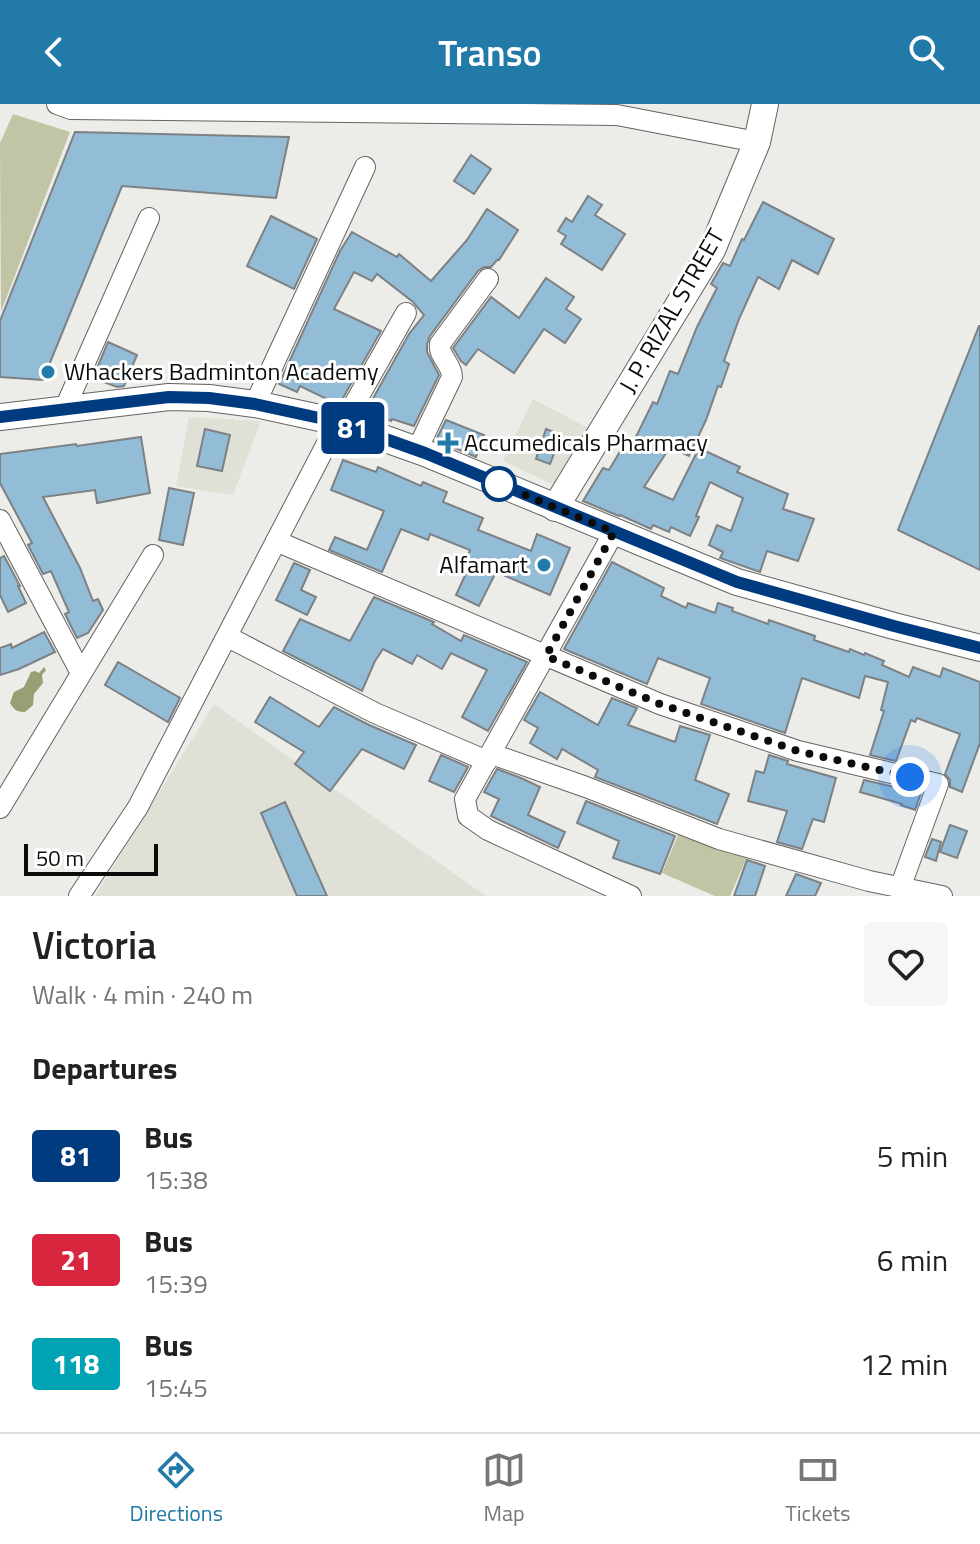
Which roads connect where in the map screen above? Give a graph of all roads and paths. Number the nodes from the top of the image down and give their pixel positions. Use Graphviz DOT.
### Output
graph roads {
  1 [pos="57,104"];
  2 [pos="765,104"];
  3 [pos="757,142"];
  4 [pos="365,167"];
  5 [pos="149,218"];
  6 [pos="488,279"];
  7 [pos="406,313"];
  8 [pos="255,404"];
  9 [pos="65,408"];
  10 [pos="0,417"];
  11 [pos="340,423"];
  12 [pos="417,450"];
  13 [pos="555,508"];
  14 [pos="0,520"];
  15 [pos="614,532"];
  16 [pos="276,541"];
  17 [pos="153,555"];
  18 [pos="228,637"];
  19 [pos="980,648"];
  20 [pos="546,656"];
  21 [pos="81,673"];
  22 [pos="489,758"];
  23 [pos="0,808"];
  24 [pos="588,887"];
  25 [pos="900,888"];
  26 [pos="79,896"];
  27 [pos="631,896"];
  28 [pos="942,896"];
  1 -- 3 [label="street"];
  2 -- 3 [label="main road, J. P. RIZAL STREET"];
  3 -- 13 [label="main road, J. P. RIZAL STREET"];
  4 -- 8 [label="street"];
  5 -- 9 [label="street"];
  6 -- 12 [label="street"];
  7 -- 11 [label="street"];
  8 -- 9 [label="main road"];
  8 -- 11 [label="main road"];
  9 -- 10 [label="main road"];
  11 -- 12 [label="main road"];
  11 -- 16 [label="street"];
  12 -- 13 [label="main road"];
  13 -- 15 [label="main road"];
  14 -- 21 [label="street"];
  15 -- 19 [label="main road"];
  15 -- 20 [label="street"];
  16 -- 18 [label="street"];
  16 -- 20 [label="street"];
  17 -- 21 [label="street"];
  18 -- 22 [label="street"];
  18 -- 26 [label="street"];
  20 -- 22 [label="street"];
  20 -- 25 [label="street"];
  21 -- 23 [label="street"];
  22 -- 24 [label="street"];
  22 -- 25 [label="street"];
  24 -- 27 [label="street"];
  25 -- 28 [label="street"];
}
